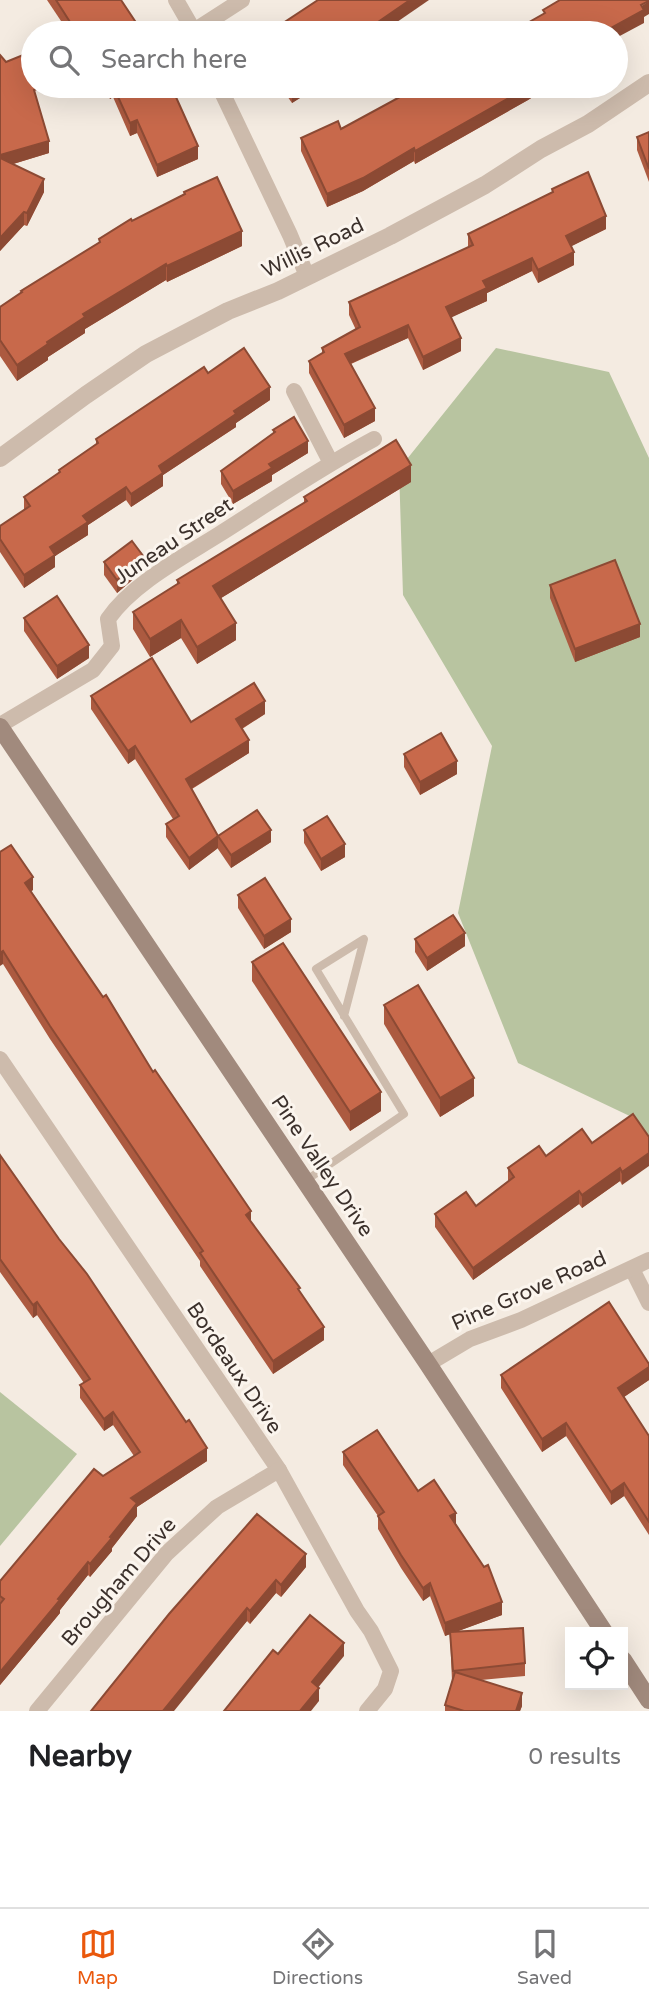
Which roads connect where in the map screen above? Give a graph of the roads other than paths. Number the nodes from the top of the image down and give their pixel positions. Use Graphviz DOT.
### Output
graph roads {
  1 [pos="176,0"];
  2 [pos="242,0"];
  3 [pos="188,21"];
  4 [pos="211,21"];
  5 [pos="649,83"];
  6 [pos="628,97"];
  7 [pos="225,98"];
  8 [pos="627,98"];
  9 [pos="307,276"];
  10 [pos="294,391"];
  11 [pos="374,439"];
  12 [pos="0,458"];
  13 [pos="331,463"];
  14 [pos="0,726"];
  15 [pos="344,1016"];
  16 [pos="0,1059"];
  17 [pos="305,1181"];
  18 [pos="649,1260"];
  19 [pos="632,1269"];
  20 [pos="649,1303"];
  21 [pos="428,1364"];
  22 [pos="279,1470"];
  23 [pos="601,1627"];
  24 [pos="628,1668"];
  25 [pos="649,1700"];
  26 [pos="37,1711"];
  27 [pos="367,1711"];
  1 -- 3 [label="street"];
  2 -- 4 [label="street"];
  5 -- 6 [label="street, Willis Road"];
  7 -- 9 [label="street"];
  8 -- 9 [label="street, Willis Road"];
  9 -- 12 [label="street, Willis Road"];
  10 -- 13 [label="street"];
  11 -- 13 [label="street, Juneau Street"];
  13 -- 14 [label="street, Juneau Street"];
  14 -- 17 [label="main road, Pine Valley Drive"];
  15 -- 15 [label="lane"];
  15 -- 17 [label="lane"];
  16 -- 22 [label="street, Bordeaux Drive"];
  17 -- 21 [label="main road, Pine Valley Drive"];
  18 -- 19 [label="street, Pine Grove Road"];
  19 -- 20 [label="street"];
  19 -- 21 [label="street, Pine Grove Road"];
  21 -- 23 [label="main road, Pine Valley Drive"];
  22 -- 26 [label="street, Brougham Drive"];
  22 -- 27 [label="street, Bordeaux Drive"];
  24 -- 25 [label="main road"];
}
